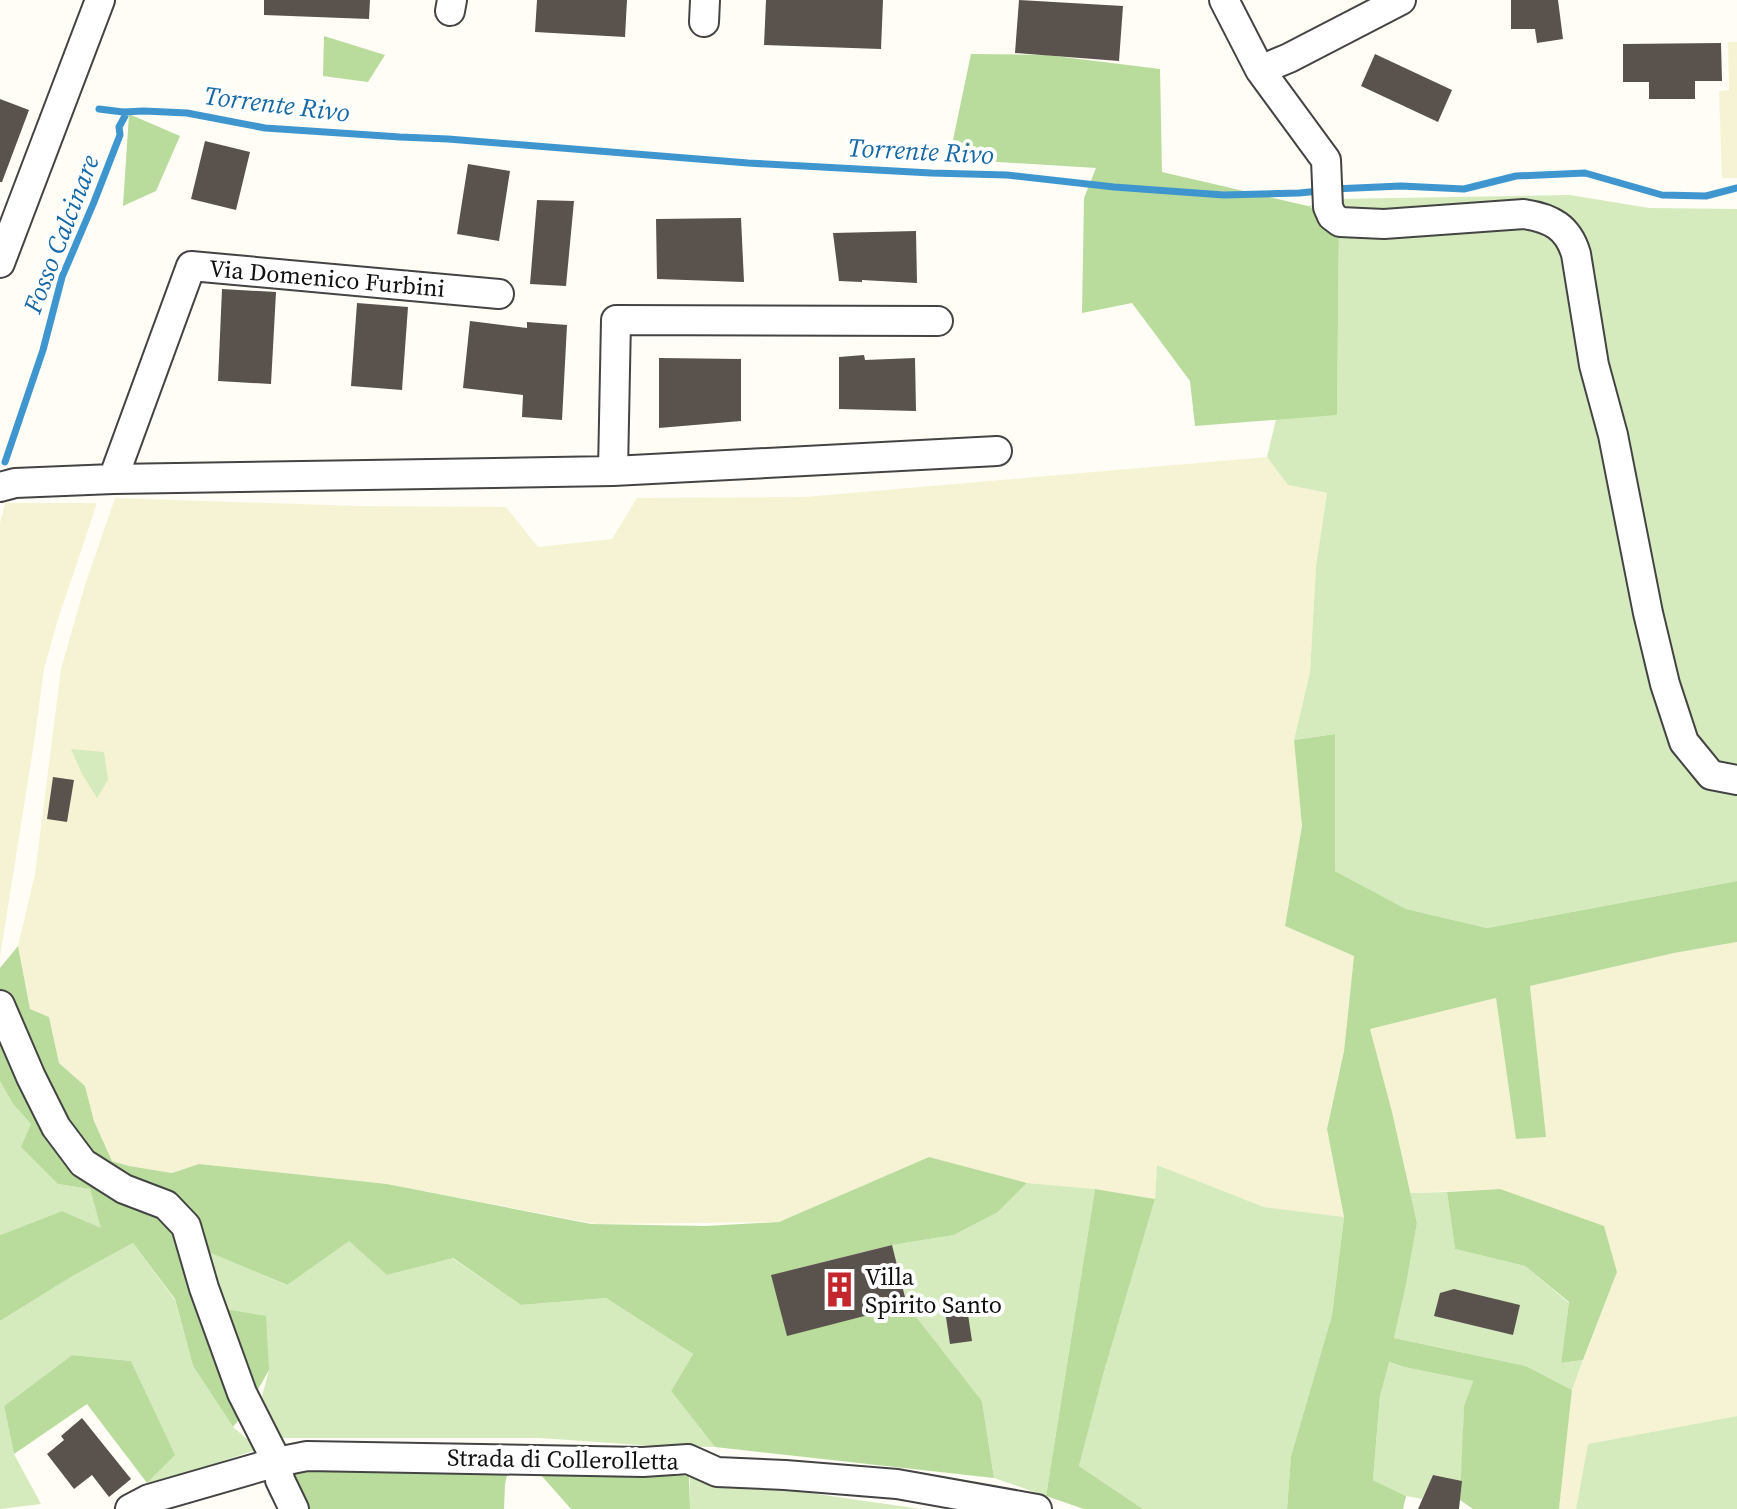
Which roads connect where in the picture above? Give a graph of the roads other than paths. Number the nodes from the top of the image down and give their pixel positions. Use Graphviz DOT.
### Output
graph roads {
  1 [pos="100,0"];
  2 [pos="1224,0"];
  3 [pos="1401,0"];
  4 [pos="1260,70"];
  5 [pos="0,263"];
  6 [pos="499,294"];
  7 [pos="938,321"];
  8 [pos="997,451"];
  9 [pos="613,471"];
  10 [pos="113,479"];
  11 [pos="5,483"];
  12 [pos="1737,780"];
  13 [pos="0,1005"];
  14 [pos="277,1462"];
  15 [pos="130,1509"];
  16 [pos="294,1509"];
  17 [pos="1037,1509"];
  1 -- 5 [label="street"];
  2 -- 4 [label="street"];
  3 -- 4 [label="street"];
  4 -- 12 [label="street"];
  6 -- 10 [label="street, Via Domenico Furbini"];
  7 -- 9 [label="street"];
  8 -- 9 [label="street"];
  9 -- 10 [label="street"];
  10 -- 11 [label="street"];
  13 -- 14 [label="street"];
  14 -- 15 [label="street, Strada di Collerolletta"];
  14 -- 16 [label="street"];
  14 -- 17 [label="street, Strada di Collerolletta"];
}
